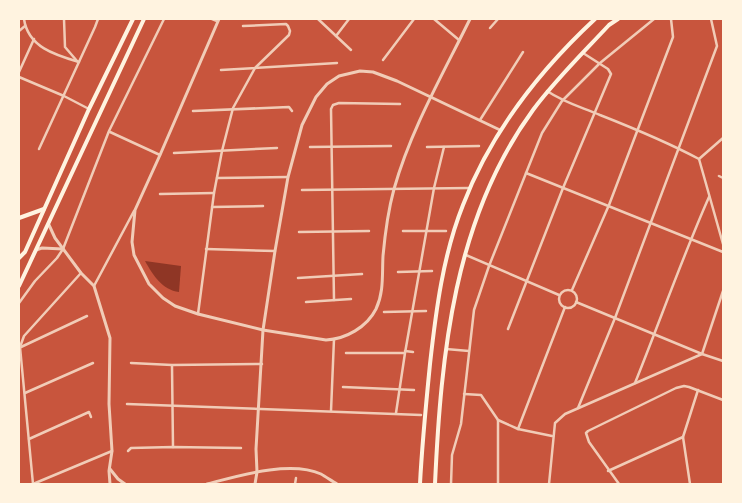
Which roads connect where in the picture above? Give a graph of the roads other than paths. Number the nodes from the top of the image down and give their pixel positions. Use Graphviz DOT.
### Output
graph roads {
  1 [pos="24,19"];
  2 [pos="64,19"];
  3 [pos="98,19"];
  4 [pos="133,19"];
  5 [pos="144,19"];
  6 [pos="164,19"];
  7 [pos="212,19"];
  8 [pos="318,19"];
  9 [pos="349,19"];
  10 [pos="414,19"];
  11 [pos="434,19"];
  12 [pos="470,19"];
  13 [pos="498,19"];
  14 [pos="595,19"];
  15 [pos="618,19"];
  16 [pos="654,19"];
  17 [pos="671,19"];
  18 [pos="711,19"];
  19 [pos="218,20"];
  20 [pos="25,26"];
  21 [pos="243,26"];
  22 [pos="490,28"];
  23 [pos="19,32"];
  24 [pos="336,36"];
  25 [pos="34,39"];
  26 [pos="460,41"];
  27 [pos="351,50"];
  28 [pos="523,52"];
  29 [pos="583,53"];
  30 [pos="383,60"];
  31 [pos="79,62"];
  32 [pos="337,63"];
  33 [pos="600,63"];
  34 [pos="255,68"];
  35 [pos="221,70"];
  36 [pos="19,72"];
  37 [pos="19,77"];
  38 [pos="548,91"];
  39 [pos="64,96"];
  40 [pos="431,98"];
  41 [pos="562,101"];
  42 [pos="400,104"];
  43 [pos="233,108"];
  44 [pos="89,109"];
  45 [pos="193,111"];
  46 [pos="292,111"];
  47 [pos="595,113"];
  48 [pos="480,120"];
  49 [pos="500,130"];
  50 [pos="638,130"];
  51 [pos="109,131"];
  52 [pos="723,138"];
  53 [pos="391,146"];
  54 [pos="479,146"];
  55 [pos="310,147"];
  56 [pos="332,147"];
  57 [pos="427,147"];
  58 [pos="444,147"];
  59 [pos="277,148"];
  60 [pos="680,148"];
  61 [pos="39,149"];
  62 [pos="222,151"];
  63 [pos="174,153"];
  64 [pos="160,156"];
  65 [pos="699,159"];
  66 [pos="526,173"];
  67 [pos="719,176"];
  68 [pos="288,177"];
  69 [pos="217,178"];
  70 [pos="723,178"];
  71 [pos="394,188"];
  72 [pos="434,188"];
  73 [pos="470,188"];
  74 [pos="563,188"];
  75 [pos="333,189"];
  76 [pos="302,190"];
  77 [pos="214,193"];
  78 [pos="160,194"];
  79 [pos="709,197"];
  80 [pos="608,205"];
  81 [pos="262,206"];
  82 [pos="212,207"];
  83 [pos="44,208"];
  84 [pos="135,210"];
  85 [pos="19,218"];
  86 [pos="650,222"];
  87 [pos="48,225"];
  88 [pos="402,231"];
  89 [pos="427,231"];
  90 [pos="446,231"];
  91 [pos="299,232"];
  92 [pos="334,232"];
  93 [pos="369,232"];
  94 [pos="690,238"];
  95 [pos="723,244"];
  96 [pos="63,248"];
  97 [pos="206,249"];
  98 [pos="36,250"];
  99 [pos="275,251"];
  100 [pos="723,252"];
  101 [pos="464,255"];
  102 [pos="19,258"];
  103 [pos="489,266"];
  104 [pos="28,267"];
  105 [pos="420,271"];
  106 [pos="432,271"];
  107 [pos="398,272"];
  108 [pos="81,273"];
  109 [pos="362,274"];
  110 [pos="334,275"];
  111 [pos="19,276"];
  112 [pos="298,278"];
  113 [pos="527,282"];
  114 [pos="19,286"];
  115 [pos="94,286"];
  116 [pos="572,290"];
  117 [pos="723,291"];
  118 [pos="559,296"];
  119 [pos="352,299"];
  120 [pos="334,300"];
  121 [pos="306,302"];
  122 [pos="576,302"];
  123 [pos="19,303"];
  124 [pos="565,307"];
  125 [pos="426,311"];
  126 [pos="384,312"];
  127 [pos="412,312"];
  128 [pos="198,314"];
  129 [pos="87,316"];
  130 [pos="615,318"];
  131 [pos="508,329"];
  132 [pos="263,330"];
  133 [pos="655,335"];
  134 [pos="19,337"];
  135 [pos="334,339"];
  136 [pos="21,343"];
  137 [pos="20,347"];
  138 [pos="446,349"];
  139 [pos="469,351"];
  140 [pos="346,352"];
  141 [pos="405,352"];
  142 [pos="413,352"];
  143 [pos="702,354"];
  144 [pos="723,361"];
  145 [pos="131,363"];
  146 [pos="93,364"];
  147 [pos="262,364"];
  148 [pos="172,366"];
  149 [pos="635,384"];
  150 [pos="343,387"];
  151 [pos="399,389"];
  152 [pos="414,390"];
  153 [pos="698,390"];
  154 [pos="25,393"];
  155 [pos="464,394"];
  156 [pos="723,400"];
  157 [pos="127,404"];
  158 [pos="174,405"];
  159 [pos="258,408"];
  160 [pos="578,408"];
  161 [pos="330,411"];
  162 [pos="396,414"];
  163 [pos="421,415"];
  164 [pos="91,417"];
  165 [pos="498,420"];
  166 [pos="518,429"];
  167 [pos="552,436"];
  168 [pos="683,436"];
  169 [pos="29,439"];
  170 [pos="172,447"];
  171 [pos="241,448"];
  172 [pos="112,451"];
  173 [pos="128,451"];
  174 [pos="110,469"];
  175 [pos="608,470"];
  176 [pos="257,472"];
  177 [pos="296,478"];
  178 [pos="690,483"];
  179 [pos="33,484"];
  180 [pos="110,484"];
  181 [pos="125,484"];
  182 [pos="207,484"];
  183 [pos="255,484"];
  184 [pos="295,484"];
  185 [pos="337,484"];
  186 [pos="420,484"];
  187 [pos="435,484"];
  188 [pos="451,484"];
  189 [pos="498,484"];
  190 [pos="549,484"];
  191 [pos="619,484"];
  192 [pos="684,484"];
  1 -- 20 [label="street"];
  2 -- 31 [label="street"];
  3 -- 31 [label="street"];
  4 -- 44 [label="main road"];
  5 -- 87 [label="main road"];
  6 -- 51 [label="street"];
  7 -- 19 [label="street"];
  8 -- 24 [label="street"];
  9 -- 24 [label="street"];
  10 -- 30 [label="street"];
  11 -- 26 [label="street"];
  12 -- 26 [label="street"];
  13 -- 22 [label="street"];
  14 -- 49 [label="main road"];
  15 -- 29 [label="main road"];
  16 -- 33 [label="street"];
  17 -- 50 [label="street"];
  18 -- 60 [label="street"];
  19 -- 64 [label="street"];
  20 -- 23 [label="street"];
  20 -- 25 [label="street"];
  21 -- 34 [label="street"];
  24 -- 27 [label="street"];
  25 -- 31 [label="street"];
  25 -- 36 [label="street"];
  26 -- 40 [label="street"];
  28 -- 48 [label="street"];
  29 -- 33 [label="street"];
  29 -- 38 [label="main road"];
  31 -- 39 [label="street"];
  32 -- 34 [label="street"];
  33 -- 41 [label="street"];
  33 -- 47 [label="street"];
  34 -- 35 [label="street"];
  34 -- 43 [label="street"];
  37 -- 39 [label="street"];
  38 -- 41 [label="street"];
  38 -- 101 [label="main road"];
  39 -- 44 [label="street"];
  39 -- 61 [label="street"];
  40 -- 48 [label="street"];
  40 -- 68 [label="street"];
  40 -- 71 [label="street"];
  41 -- 47 [label="street"];
  41 -- 66 [label="street"];
  42 -- 56 [label="street"];
  43 -- 45 [label="street"];
  43 -- 46 [label="street"];
  43 -- 62 [label="street"];
  44 -- 83 [label="main road"];
  47 -- 50 [label="street"];
  47 -- 74 [label="street"];
  48 -- 49 [label="street"];
  49 -- 73 [label="main road"];
  50 -- 60 [label="street"];
  50 -- 80 [label="street"];
  51 -- 64 [label="street"];
  51 -- 96 [label="street"];
  52 -- 65 [label="street"];
  53 -- 56 [label="street"];
  54 -- 58 [label="street"];
  55 -- 56 [label="street"];
  56 -- 75 [label="street"];
  57 -- 58 [label="street"];
  58 -- 72 [label="street"];
  59 -- 62 [label="street"];
  60 -- 65 [label="street"];
  60 -- 86 [label="street"];
  62 -- 63 [label="street"];
  62 -- 69 [label="street"];
  64 -- 84 [label="street"];
  65 -- 79 [label="street"];
  66 -- 74 [label="street"];
  66 -- 103 [label="street"];
  67 -- 70 [label="street"];
  68 -- 69 [label="street"];
  68 -- 99 [label="street"];
  69 -- 77 [label="street"];
  71 -- 72 [label="street"];
  71 -- 75 [label="street"];
  71 -- 135 [label="street"];
  72 -- 73 [label="street"];
  72 -- 89 [label="street"];
  73 -- 186 [label="main road"];
  74 -- 80 [label="street"];
  74 -- 113 [label="street"];
  75 -- 76 [label="street"];
  75 -- 92 [label="street"];
  77 -- 78 [label="street"];
  77 -- 82 [label="street"];
  79 -- 94 [label="street"];
  79 -- 95 [label="street"];
  80 -- 86 [label="street"];
  80 -- 116 [label="street"];
  81 -- 82 [label="street"];
  82 -- 97 [label="street"];
  83 -- 85 [label="main road"];
  83 -- 102 [label="main road"];
  84 -- 115 [label="street"];
  84 -- 128 [label="street"];
  86 -- 94 [label="street"];
  86 -- 130 [label="street"];
  87 -- 96 [label="street"];
  87 -- 98 [label="main road"];
  88 -- 89 [label="street"];
  89 -- 90 [label="street"];
  89 -- 105 [label="street"];
  91 -- 92 [label="street"];
  92 -- 93 [label="street"];
  92 -- 110 [label="street"];
  94 -- 100 [label="street"];
  94 -- 133 [label="street"];
  96 -- 98 [label="street"];
  96 -- 108 [label="street"];
  96 -- 123 [label="street"];
  97 -- 99 [label="street"];
  97 -- 128 [label="street"];
  98 -- 104 [label="main road"];
  99 -- 132 [label="street"];
  101 -- 103 [label="street"];
  101 -- 138 [label="main road"];
  103 -- 113 [label="street"];
  103 -- 139 [label="street"];
  104 -- 111 [label="main road"];
  104 -- 114 [label="main road"];
  105 -- 106 [label="street"];
  105 -- 107 [label="street"];
  105 -- 127 [label="street"];
  108 -- 115 [label="street"];
  108 -- 136 [label="street"];
  109 -- 110 [label="street"];
  110 -- 112 [label="street"];
  110 -- 120 [label="street"];
  113 -- 118 [label="street"];
  113 -- 131 [label="street"];
  115 -- 172 [label="street"];
  116 -- 118 [label="street"];
  116 -- 122 [label="street"];
  117 -- 143 [label="street"];
  118 -- 124 [label="street"];
  119 -- 120 [label="street"];
  120 -- 121 [label="street"];
  122 -- 124 [label="street"];
  122 -- 130 [label="street"];
  124 -- 166 [label="street"];
  125 -- 127 [label="street"];
  126 -- 127 [label="street"];
  127 -- 141 [label="street"];
  128 -- 132 [label="street"];
  129 -- 137 [label="street"];
  130 -- 133 [label="street"];
  130 -- 160 [label="street"];
  132 -- 135 [label="street"];
  132 -- 147 [label="street"];
  133 -- 143 [label="street"];
  133 -- 149 [label="street"];
  134 -- 136 [label="street"];
  135 -- 161 [label="street"];
  136 -- 137 [label="street"];
  137 -- 154 [label="street"];
  138 -- 139 [label="street"];
  138 -- 187 [label="main road"];
  139 -- 155 [label="street"];
  140 -- 141 [label="street"];
  141 -- 142 [label="street"];
  141 -- 151 [label="street"];
  143 -- 144 [label="street"];
  143 -- 149 [label="street"];
  145 -- 148 [label="street"];
  146 -- 154 [label="street"];
  147 -- 148 [label="street"];
  147 -- 159 [label="street"];
  148 -- 158 [label="street"];
  149 -- 160 [label="street"];
  150 -- 151 [label="street"];
  151 -- 152 [label="street"];
  151 -- 162 [label="street"];
  153 -- 156 [label="street"];
  153 -- 168 [label="street"];
  153 -- 175 [label="street"];
  154 -- 169 [label="street"];
  155 -- 165 [label="street"];
  155 -- 188 [label="street"];
  157 -- 158 [label="street"];
  158 -- 159 [label="street"];
  158 -- 170 [label="street"];
  159 -- 161 [label="street"];
  159 -- 176 [label="street"];
  160 -- 167 [label="street"];
  161 -- 162 [label="street"];
  162 -- 163 [label="street"];
  164 -- 169 [label="street"];
  165 -- 166 [label="street"];
  165 -- 189 [label="street"];
  166 -- 167 [label="street"];
  167 -- 190 [label="street"];
  168 -- 175 [label="street"];
  168 -- 178 [label="street"];
  169 -- 179 [label="street"];
  170 -- 171 [label="street"];
  170 -- 173 [label="street"];
  172 -- 174 [label="street"];
  172 -- 179 [label="street"];
  174 -- 180 [label="street"];
  174 -- 181 [label="street"];
  175 -- 191 [label="street"];
  176 -- 182 [label="street"];
  176 -- 183 [label="street"];
  176 -- 185 [label="street"];
  177 -- 184 [label="street"];
  178 -- 192 [label="street"];
}
